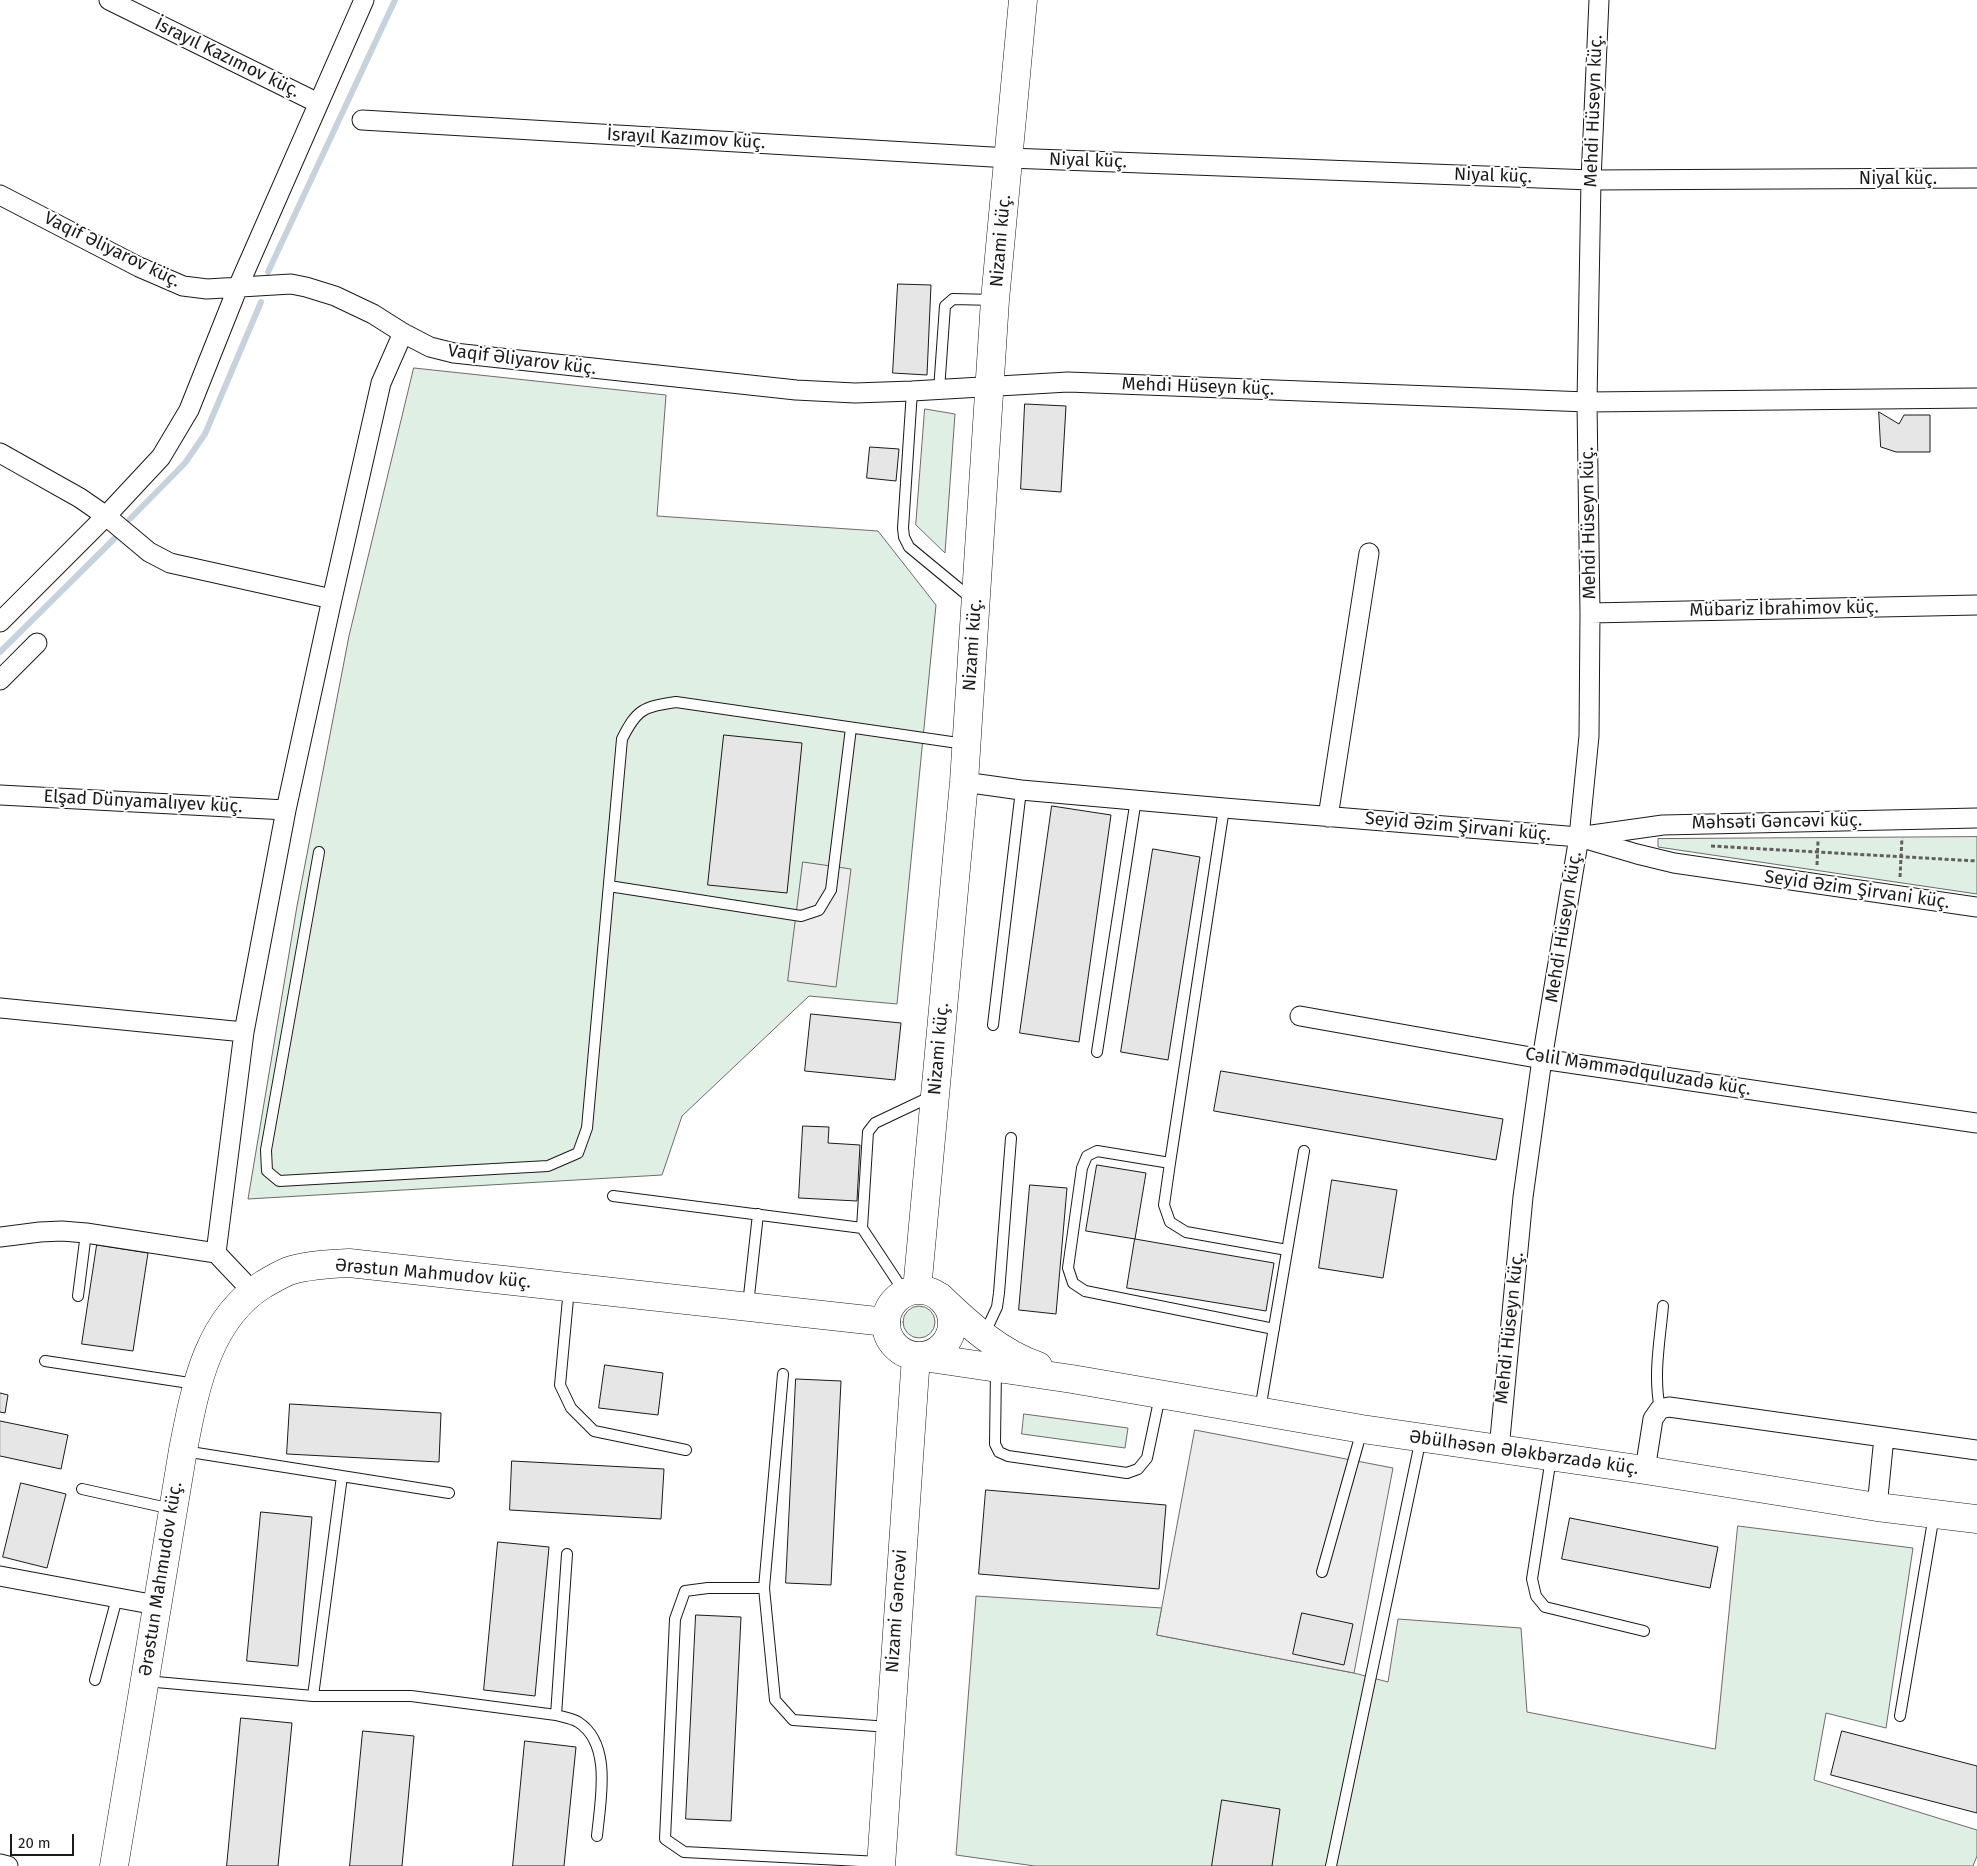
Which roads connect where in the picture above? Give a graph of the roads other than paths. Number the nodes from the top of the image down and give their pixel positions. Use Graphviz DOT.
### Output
graph roads {
  1 [pos="108,0"];
  2 [pos="364,0"];
  3 [pos="1023,0"];
  4 [pos="1599,0"];
  5 [pos="318,102"];
  6 [pos="362,120"];
  7 [pos="1009,158"];
  8 [pos="1977,178"];
  9 [pos="1591,180"];
  10 [pos="0,195"];
  11 [pos="238,287"];
  12 [pos="996,300"];
  13 [pos="402,333"];
  14 [pos="990,387"];
  15 [pos="939,390"];
  16 [pos="912,391"];
  17 [pos="1977,398"];
  18 [pos="1587,402"];
  19 [pos="0,453"];
  20 [pos="106,516"];
  21 [pos="1370,553"];
  22 [pos="332,599"];
  23 [pos="976,602"];
  24 [pos="1977,605"];
  25 [pos="1590,613"];
  26 [pos="0,622"];
  27 [pos="37,643"];
  28 [pos="0,680"];
  29 [pos="851,728"];
  30 [pos="966,745"];
  31 [pos="964,782"];
  32 [pos="1022,790"];
  33 [pos="0,795"];
  34 [pos="1136,800"];
  35 [pos="1224,808"];
  36 [pos="286,810"];
  37 [pos="1328,817"];
  38 [pos="1977,818"];
  39 [pos="1578,837"];
  40 [pos="319,852"];
  41 [pos="609,886"];
  42 [pos="1977,907"];
  43 [pos="0,1008"];
  44 [pos="1300,1016"];
  45 [pos="993,1026"];
  46 [pos="244,1032"];
  47 [pos="1097,1052"];
  48 [pos="1542,1058"];
  49 [pos="935,1094"];
  50 [pos="1977,1123"];
  51 [pos="1011,1138"];
  52 [pos="1304,1150"];
  53 [pos="1170,1163"];
  54 [pos="613,1196"];
  55 [pos="758,1214"];
  56 [pos="862,1228"];
  57 [pos="86,1233"];
  58 [pos="0,1237"];
  59 [pos="1287,1250"];
  60 [pos="216,1253"];
  61 [pos="569,1287"];
  62 [pos="252,1291"];
  63 [pos="921,1293"];
  64 [pos="78,1296"];
  65 [pos="1663,1306"];
  66 [pos="748,1307"];
  67 [pos="886,1322"];
  68 [pos="1274,1329"];
  69 [pos="983,1336"];
  70 [pos="916,1356"];
  71 [pos="45,1362"];
  72 [pos="996,1368"];
  73 [pos="783,1374"];
  74 [pos="1072,1379"];
  75 [pos="197,1384"];
  76 [pos="1160,1395"];
  77 [pos="1660,1409"];
  78 [pos="1260,1411"];
  79 [pos="1362,1430"];
  80 [pos="1421,1437"];
  81 [pos="1884,1437"];
  82 [pos="1499,1449"];
  83 [pos="183,1450"];
  84 [pos="686,1450"];
  85 [pos="1977,1450"];
  86 [pos="1551,1457"];
  87 [pos="1645,1470"];
  88 [pos="342,1476"];
  89 [pos="82,1489"];
  90 [pos="449,1493"];
  91 [pos="1878,1507"];
  92 [pos="173,1509"];
  93 [pos="1934,1514"];
  94 [pos="1977,1520"];
  95 [pos="567,1554"];
  96 [pos="1322,1572"];
  97 [pos="0,1576"];
  98 [pos="764,1588"];
  99 [pos="117,1598"];
  100 [pos="156,1605"];
  101 [pos="1644,1631"];
  102 [pos="95,1680"];
  103 [pos="144,1681"];
  104 [pos="313,1696"];
  105 [pos="556,1715"];
  106 [pos="1900,1716"];
  107 [pos="889,1727"];
  108 [pos="597,1836"];
  109 [pos="0,1864"];
  110 [pos="881,1864"];
  111 [pos="8,1866"];
  112 [pos="114,1866"];
  113 [pos="1331,1866"];
  1 -- 5 [label="street, İsrayıl Kazımov küç."];
  2 -- 5 [label="street"];
  3 -- 7 [label="main road, Nizami küç."];
  4 -- 9 [label="street, Mehdi Hüseyn küç."];
  5 -- 11 [label="street"];
  6 -- 7 [label="street, İsrayıl Kazımov küç."];
  7 -- 9 [label="street, Niyal küç."];
  7 -- 12 [label="main road, Nizami küç."];
  8 -- 9 [label="street, Niyal küç."];
  9 -- 18 [label="street, Mehdi Hüseyn küç."];
  10 -- 11 [label="street, Vaqif Əliyarov küç."];
  11 -- 13 [label="street, Vaqif Əliyarov küç."];
  11 -- 20 [label="street"];
  12 -- 14 [label="main road, Nizami küç."];
  12 -- 15 [label="lane"];
  13 -- 16 [label="street, Vaqif Əliyarov küç."];
  13 -- 22 [label="street"];
  14 -- 15 [label="street, Vaqif Əliyarov küç."];
  14 -- 18 [label="street, Mehdi Hüseyn küç."];
  14 -- 23 [label="main road, Nizami küç."];
  15 -- 16 [label="street, Vaqif Əliyarov küç."];
  16 -- 23 [label="lane"];
  17 -- 18 [label="street, Mehdi Hüseyn küç."];
  18 -- 25 [label="street, Mehdi Hüseyn küç."];
  19 -- 20 [label="street"];
  20 -- 22 [label="street"];
  20 -- 26 [label="street"];
  21 -- 37 [label="street"];
  22 -- 36 [label="street"];
  23 -- 30 [label="main road, Nizami küç."];
  24 -- 25 [label="street, Mübariz İbrahimov küç."];
  25 -- 39 [label="street, Mehdi Hüseyn küç."];
  27 -- 28 [label="street"];
  29 -- 30 [label="lane"];
  29 -- 41 [label="lane"];
  29 -- 41 [label="lane"];
  30 -- 31 [label="main road, Nizami küç."];
  31 -- 32 [label="street, Seyid Əzim Şirvani küç."];
  31 -- 49 [label="main road, Nizami küç."];
  32 -- 34 [label="street, Seyid Əzim Şirvani küç."];
  32 -- 45 [label="lane"];
  33 -- 36 [label="street, Elşad Dünyamalıyev küç."];
  34 -- 35 [label="street, Seyid Əzim Şirvani küç."];
  34 -- 47 [label="lane"];
  35 -- 37 [label="street, Seyid Əzim Şirvani küç."];
  35 -- 53 [label="lane"];
  36 -- 46 [label="street"];
  37 -- 39 [label="street, Seyid Əzim Şirvani küç."];
  38 -- 39 [label="street, Məhsəti Gəncəvi küç."];
  39 -- 42 [label="street, Seyid Əzim Şirvani küç."];
  39 -- 48 [label="street, Mehdi Hüseyn küç."];
  40 -- 41 [label="lane"];
  43 -- 46 [label="street"];
  44 -- 48 [label="street, Cəlil Məmmədquluzadə küç."];
  46 -- 60 [label="street"];
  48 -- 50 [label="street, Cəlil Məmmədquluzadə küç."];
  48 -- 82 [label="street, Mehdi Hüseyn küç."];
  49 -- 56 [label="lane"];
  49 -- 63 [label="main road, Nizami küç."];
  51 -- 69 [label="lane"];
  52 -- 59 [label="lane"];
  53 -- 59 [label="lane"];
  53 -- 68 [label="lane"];
  54 -- 55 [label="lane"];
  55 -- 56 [label="lane"];
  55 -- 66 [label="lane"];
  56 -- 63 [label="lane"];
  57 -- 58 [label="street"];
  57 -- 60 [label="street"];
  57 -- 64 [label="lane"];
  59 -- 68 [label="lane"];
  60 -- 62 [label="street"];
  61 -- 62 [label="main road, Ərəstun Mahmudov küç."];
  61 -- 66 [label="main road, Ərəstun Mahmudov küç."];
  61 -- 84 [label="lane"];
  62 -- 75 [label="main road, Ərəstun Mahmudov küç."];
  63 -- 67 [label="main road"];
  63 -- 69 [label="main road"];
  63 -- 70 [label="main road"];
  65 -- 77 [label="lane"];
  66 -- 67 [label="main road, Ərəstun Mahmudov küç."];
  67 -- 70 [label="main road"];
  68 -- 78 [label="lane"];
  69 -- 74 [label="main road"];
  70 -- 72 [label="main road"];
  70 -- 107 [label="main road, Nizami Gəncəvi"];
  71 -- 75 [label="lane"];
  72 -- 74 [label="main road"];
  72 -- 76 [label="lane"];
  73 -- 98 [label="lane"];
  74 -- 76 [label="main road, Əbülhəsən Ələkbərzadə küç."];
  75 -- 83 [label="main road, Ərəstun Mahmudov küç."];
  76 -- 78 [label="main road, Əbülhəsən Ələkbərzadə küç."];
  77 -- 81 [label="street"];
  77 -- 87 [label="street"];
  78 -- 79 [label="main road, Əbülhəsən Ələkbərzadə küç."];
  79 -- 80 [label="main road, Əbülhəsən Ələkbərzadə küç."];
  79 -- 96 [label="lane"];
  80 -- 82 [label="main road, Əbülhəsən Ələkbərzadə küç."];
  80 -- 113 [label="lane"];
  81 -- 85 [label="street"];
  81 -- 91 [label="street"];
  82 -- 86 [label="main road, Əbülhəsən Ələkbərzadə küç."];
  83 -- 88 [label="lane"];
  83 -- 92 [label="main road, Ərəstun Mahmudov küç."];
  86 -- 87 [label="main road, Əbülhəsən Ələkbərzadə küç."];
  86 -- 101 [label="lane"];
  87 -- 91 [label="main road, Əbülhəsən Ələkbərzadə küç."];
  88 -- 90 [label="lane"];
  88 -- 104 [label="lane"];
  89 -- 92 [label="lane"];
  91 -- 93 [label="main road, Əbülhəsən Ələkbərzadə küç."];
  92 -- 100 [label="main road, Ərəstun Mahmudov küç."];
  93 -- 94 [label="main road, Əbülhəsən Ələkbərzadə küç."];
  93 -- 106 [label="lane"];
  95 -- 105 [label="lane"];
  97 -- 99 [label="street"];
  98 -- 107 [label="lane"];
  98 -- 110 [label="lane"];
  99 -- 100 [label="street"];
  99 -- 102 [label="lane"];
  100 -- 103 [label="main road, Ərəstun Mahmudov küç."];
  103 -- 104 [label="lane"];
  103 -- 112 [label="main road, Ərəstun Mahmudov küç."];
  104 -- 105 [label="lane"];
  105 -- 108 [label="lane"];
  107 -- 110 [label="main road, Nizami Gəncəvi"];
  109 -- 111 [label="street"];
}
